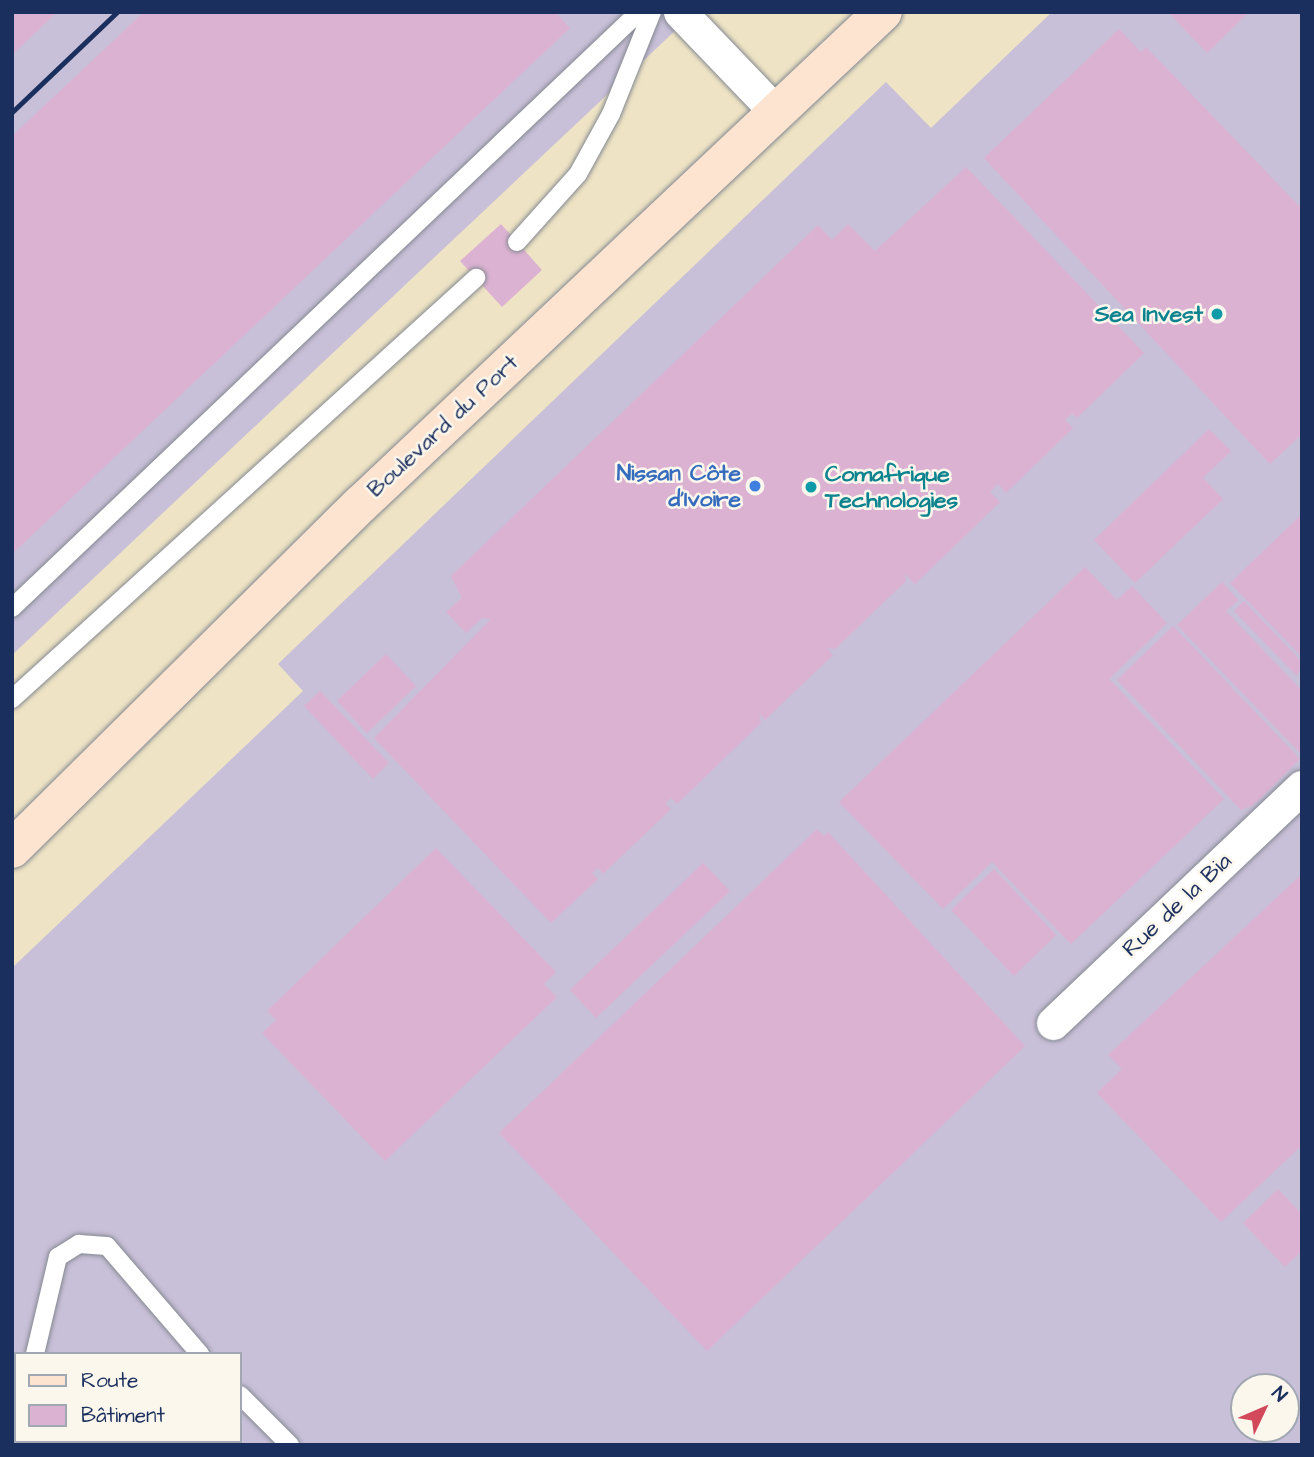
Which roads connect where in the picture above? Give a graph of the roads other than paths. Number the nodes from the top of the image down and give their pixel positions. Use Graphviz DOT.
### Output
graph roads {
  1 [pos="639,12"];
  2 [pos="652,12"];
  3 [pos="680,12"];
  4 [pos="883,12"];
  5 [pos="777,113"];
  6 [pos="517,242"];
  7 [pos="476,278"];
  8 [pos="12,608"];
  9 [pos="12,699"];
  10 [pos="1302,787"];
  11 [pos="12,849"];
  12 [pos="1053,1023"];
  13 [pos="36,1352"];
  14 [pos="198,1352"];
  15 [pos="242,1397"];
  16 [pos="290,1445"];
  1 -- 8 [label="lane"];
  2 -- 6 [label="lane"];
  3 -- 5 [label="street"];
  4 -- 5 [label="main road, Boulevard du Port"];
  5 -- 11 [label="main road, Boulevard du Port"];
  7 -- 9 [label="lane"];
  10 -- 12 [label="street, Rue de la Bia"];
  13 -- 14 [label="lane"];
  15 -- 16 [label="lane"];
}
